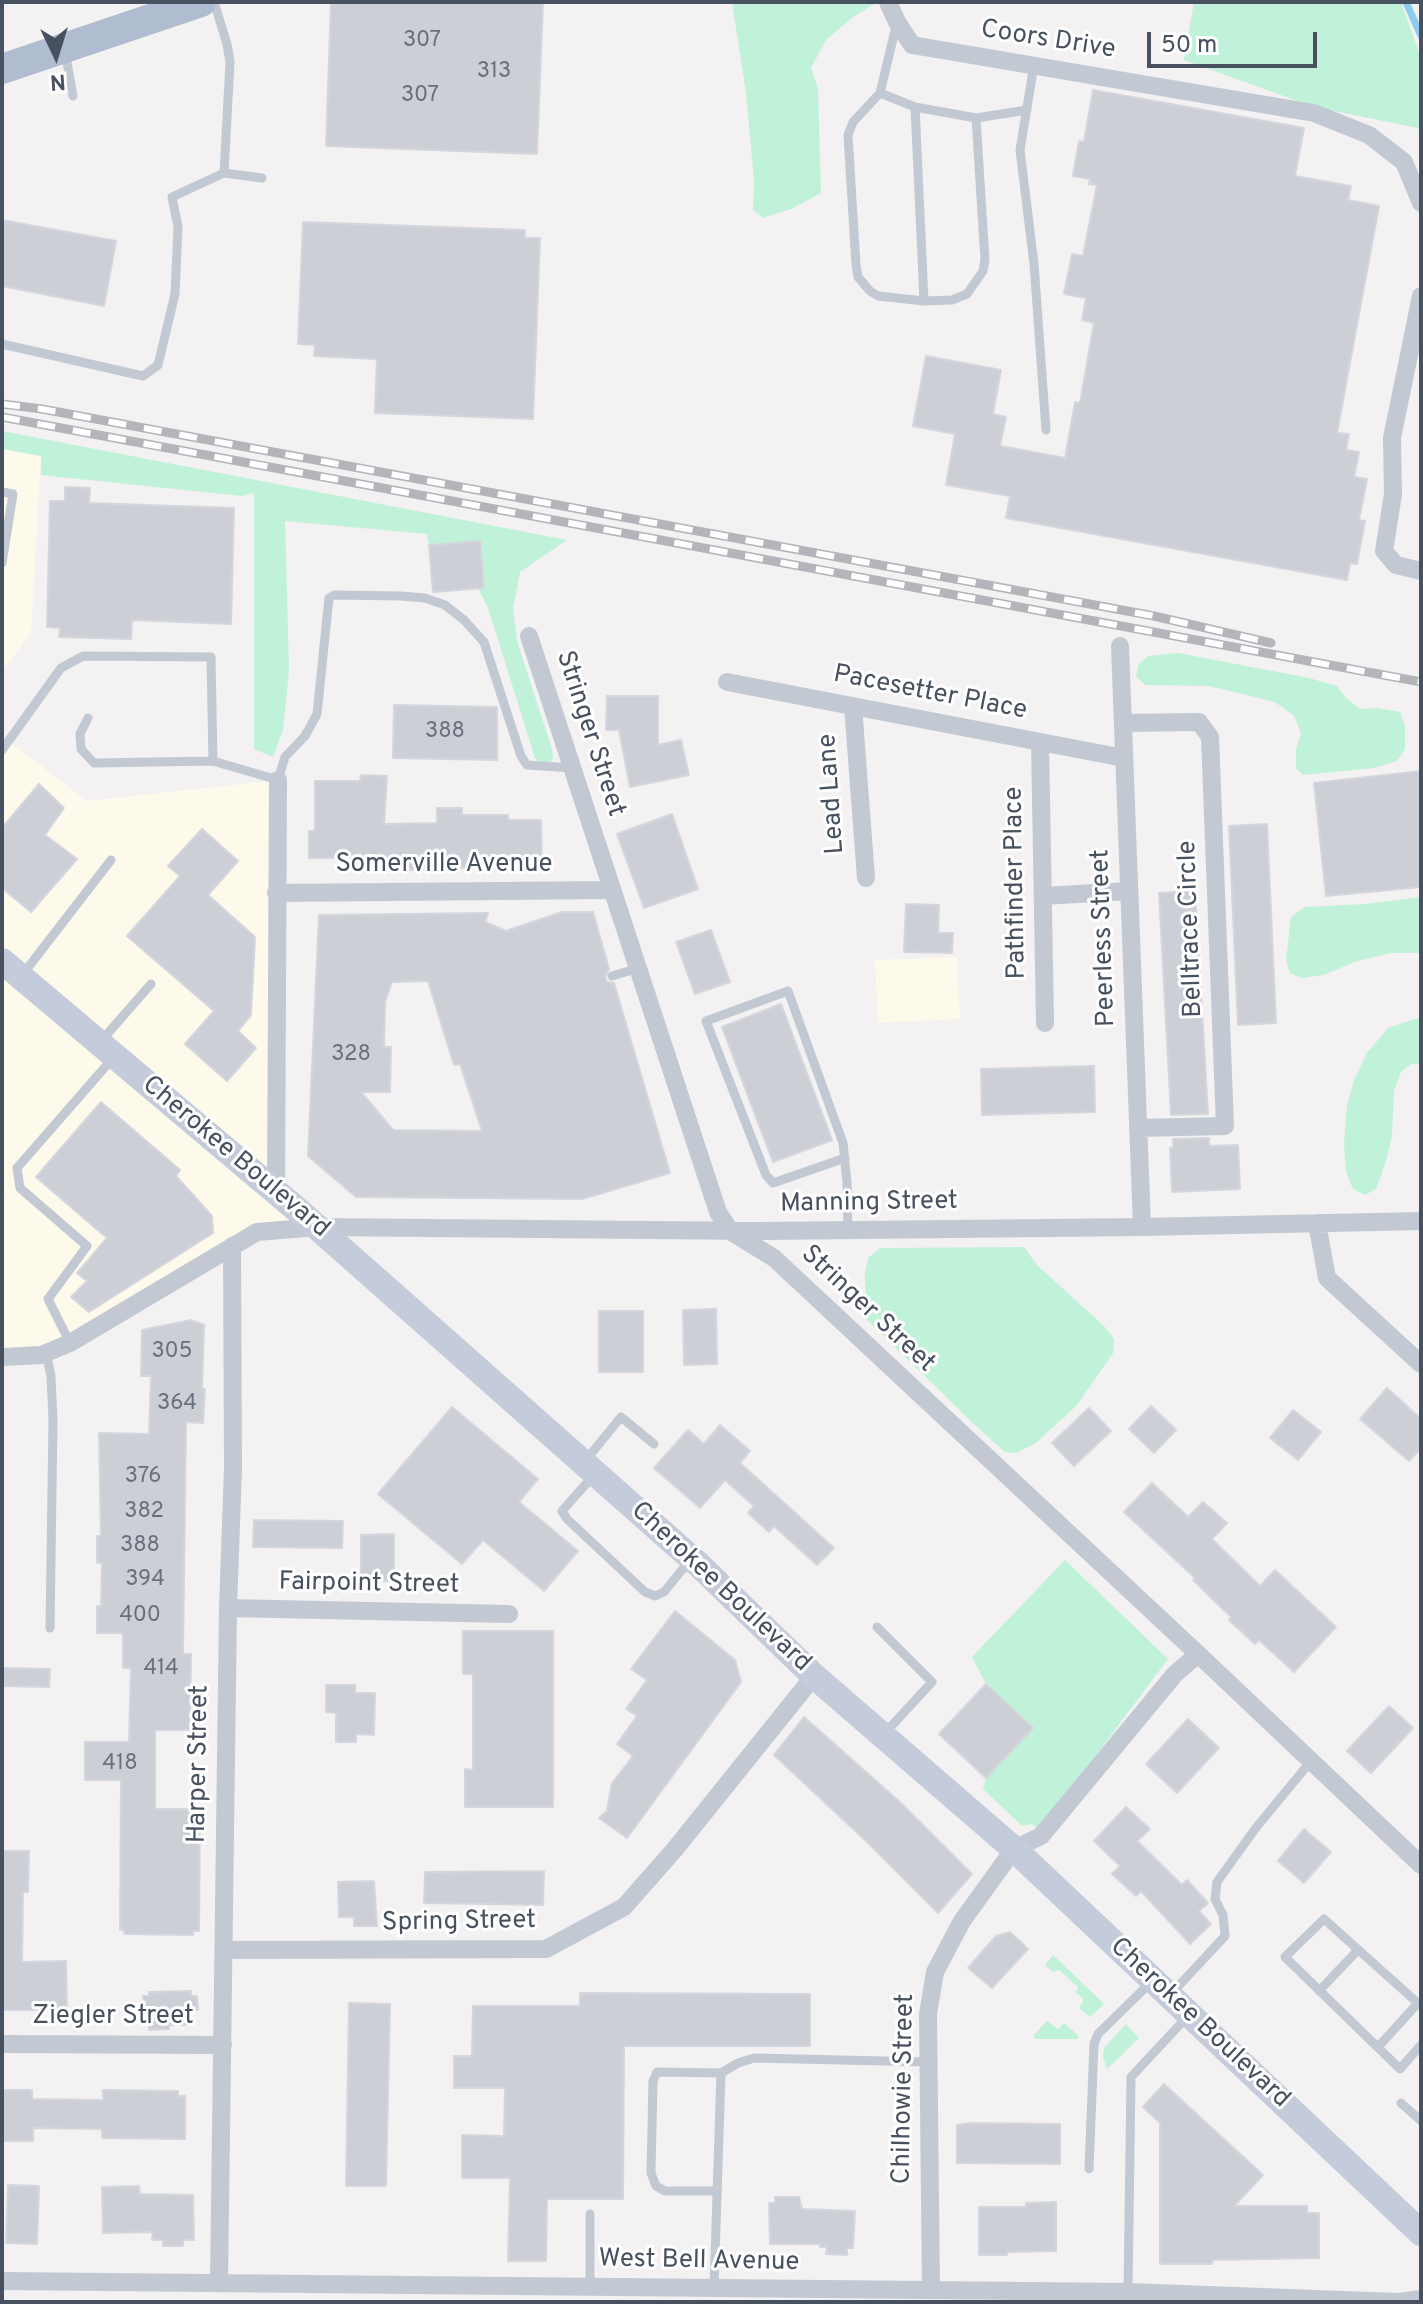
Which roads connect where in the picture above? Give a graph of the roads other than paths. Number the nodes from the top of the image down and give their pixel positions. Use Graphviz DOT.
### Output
graph roads {
  1 [pos="201,2"];
  2 [pos="214,2"];
  3 [pos="888,2"];
  4 [pos="897,22"];
  5 [pos="64,48"];
  6 [pos="1034,65"];
  7 [pos="2,69"];
  8 [pos="880,93"];
  9 [pos="73,96"];
  10 [pos="915,107"];
  11 [pos="1027,110"];
  12 [pos="976,118"];
  13 [pos="224,173"];
  14 [pos="262,178"];
  15 [pos="1421,203"];
  16 [pos="1421,296"];
  17 [pos="924,301"];
  18 [pos="2,344"];
  19 [pos="1046,430"];
  20 [pos="2,492"];
  21 [pos="2,563"];
  22 [pos="1421,571"];
  23 [pos="529,636"];
  24 [pos="1120,646"];
  25 [pos="727,682"];
  26 [pos="853,706"];
  27 [pos="88,718"];
  28 [pos="1123,723"];
  29 [pos="1040,742"];
  30 [pos="2,750"];
  31 [pos="1124,758"];
  32 [pos="213,761"];
  33 [pos="572,768"];
  34 [pos="278,780"];
  35 [pos="111,860"];
  36 [pos="866,878"];
  37 [pos="612,890"];
  38 [pos="1129,891"];
  39 [pos="276,893"];
  40 [pos="1043,896"];
  41 [pos="639,968"];
  42 [pos="12,969"];
  43 [pos="612,976"];
  44 [pos="151,984"];
  45 [pos="1045,1023"];
  46 [pos="107,1049"];
  47 [pos="1138,1128"];
  48 [pos="845,1158"];
  49 [pos="276,1192"];
  50 [pos="1421,1221"];
  51 [pos="1317,1223"];
  52 [pos="317,1227"];
  53 [pos="1142,1227"];
  54 [pos="848,1230"];
  55 [pos="730,1231"];
  56 [pos="232,1246"];
  57 [pos="70,1343"];
  58 [pos="46,1353"];
  59 [pos="2,1357"];
  60 [pos="1421,1364"];
  61 [pos="654,1444"];
  62 [pos="590,1468"];
  63 [pos="691,1558"];
  64 [pos="228,1608"];
  65 [pos="509,1614"];
  66 [pos="877,1627"];
  67 [pos="50,1628"];
  68 [pos="1198,1654"];
  69 [pos="814,1676"];
  70 [pos="883,1736"];
  71 [pos="1311,1761"];
  72 [pos="1014,1849"];
  73 [pos="1421,1865"];
  74 [pos="224,1950"];
  75 [pos="1358,1950"];
  76 [pos="1161,1988"];
  77 [pos="1319,1991"];
  78 [pos="1420,2005"];
  79 [pos="1189,2015"];
  80 [pos="2,2044"];
  81 [pos="223,2045"];
  82 [pos="1421,2045"];
  83 [pos="1378,2047"];
  84 [pos="928,2062"];
  85 [pos="721,2073"];
  86 [pos="1401,2103"];
  87 [pos="1421,2121"];
  88 [pos="1089,2169"];
  89 [pos="717,2191"];
  90 [pos="590,2214"];
  91 [pos="1421,2233"];
  92 [pos="2,2281"];
  93 [pos="219,2282"];
  94 [pos="590,2287"];
  95 [pos="714,2288"];
  96 [pos="931,2290"];
  97 [pos="1128,2292"];
  98 [pos="874,2296"];
  99 [pos="1421,2299"];
  100 [pos="1397,2302"];
  1 -- 5 [label="main road"];
  2 -- 13 [label="lane"];
  3 -- 4 [label="street, Coors Drive"];
  4 -- 6 [label="street, Coors Drive"];
  4 -- 8 [label="lane"];
  5 -- 7 [label="main road"];
  5 -- 9 [label="lane"];
  6 -- 11 [label="lane"];
  6 -- 15 [label="street, Coors Drive"];
  8 -- 10 [label="lane"];
  8 -- 17 [label="lane"];
  10 -- 12 [label="lane"];
  10 -- 17 [label="lane"];
  11 -- 12 [label="lane"];
  11 -- 19 [label="lane"];
  12 -- 17 [label="lane"];
  13 -- 14 [label="lane"];
  13 -- 18 [label="lane"];
  16 -- 22 [label="street"];
  20 -- 21 [label="lane"];
  23 -- 33 [label="street, Stringer Street"];
  24 -- 28 [label="street, Peerless Street"];
  25 -- 26 [label="street, Pacesetter Place"];
  26 -- 29 [label="street, Pacesetter Place"];
  26 -- 36 [label="street, Lead Lane"];
  27 -- 32 [label="lane"];
  28 -- 31 [label="street, Peerless Street"];
  28 -- 47 [label="street, Belltrace Circle"];
  29 -- 31 [label="street, Pacesetter Place"];
  29 -- 40 [label="street, Pathfinder Place"];
  30 -- 32 [label="lane"];
  31 -- 38 [label="street, Peerless Street"];
  32 -- 34 [label="lane"];
  33 -- 34 [label="lane"];
  33 -- 37 [label="street, Stringer Street"];
  34 -- 39 [label="street"];
  35 -- 42 [label="lane"];
  37 -- 39 [label="street, Somerville Avenue"];
  37 -- 41 [label="street, Stringer Street"];
  38 -- 40 [label="street"];
  38 -- 47 [label="street, Peerless Street"];
  39 -- 49 [label="street"];
  40 -- 45 [label="street, Pathfinder Place"];
  41 -- 43 [label="lane"];
  41 -- 55 [label="street, Stringer Street"];
  42 -- 46 [label="main road, Cherokee Boulevard"];
  44 -- 46 [label="lane"];
  46 -- 49 [label="main road, Cherokee Boulevard"];
  46 -- 57 [label="lane"];
  47 -- 53 [label="street, Peerless Street"];
  48 -- 48 [label="lane"];
  48 -- 54 [label="lane"];
  49 -- 52 [label="main road, Cherokee Boulevard"];
  50 -- 51 [label="street, Manning Street"];
  51 -- 53 [label="street, Manning Street"];
  51 -- 60 [label="street"];
  52 -- 55 [label="street, Manning Street"];
  52 -- 56 [label="street, Manning Street"];
  52 -- 62 [label="main road, Cherokee Boulevard"];
  53 -- 54 [label="street, Manning Street"];
  54 -- 55 [label="street, Manning Street"];
  55 -- 68 [label="street, Stringer Street"];
  56 -- 57 [label="street, Manning Street"];
  56 -- 64 [label="street, Harper Street"];
  57 -- 58 [label="street, Manning Street"];
  58 -- 59 [label="street, Manning Street"];
  58 -- 67 [label="lane"];
  61 -- 62 [label="lane"];
  62 -- 63 [label="main road, Cherokee Boulevard"];
  62 -- 63 [label="lane"];
  63 -- 69 [label="main road, Cherokee Boulevard"];
  64 -- 65 [label="street, Fairpoint Street"];
  64 -- 74 [label="street, Harper Street"];
  66 -- 70 [label="lane"];
  68 -- 71 [label="street, Stringer Street"];
  68 -- 72 [label="street, Chilhowie Street"];
  69 -- 70 [label="main road, Cherokee Boulevard"];
  69 -- 74 [label="street, Spring Street"];
  70 -- 72 [label="main road, Cherokee Boulevard"];
  71 -- 73 [label="street, Stringer Street"];
  71 -- 76 [label="lane"];
  72 -- 76 [label="main road, Cherokee Boulevard"];
  72 -- 84 [label="street, Chilhowie Street"];
  74 -- 81 [label="street, Harper Street"];
  75 -- 77 [label="lane"];
  75 -- 77 [label="lane"];
  75 -- 78 [label="lane"];
  76 -- 79 [label="main road, Cherokee Boulevard"];
  76 -- 88 [label="lane"];
  77 -- 83 [label="lane"];
  78 -- 83 [label="lane"];
  79 -- 91 [label="main road, Cherokee Boulevard"];
  79 -- 97 [label="lane"];
  80 -- 81 [label="street, Ziegler Street"];
  81 -- 93 [label="street, Harper Street"];
  82 -- 83 [label="lane"];
  84 -- 85 [label="lane"];
  84 -- 96 [label="street, Chilhowie Street"];
  85 -- 89 [label="lane"];
  85 -- 89 [label="lane"];
  86 -- 87 [label="lane"];
  89 -- 95 [label="lane"];
  90 -- 94 [label="lane"];
  92 -- 93 [label="street, West Bell Avenue"];
  93 -- 94 [label="street, West Bell Avenue"];
  94 -- 95 [label="street, West Bell Avenue"];
  95 -- 98 [label="street, West Bell Avenue"];
  96 -- 97 [label="street, West Bell Avenue"];
  96 -- 98 [label="street, West Bell Avenue"];
  97 -- 100 [label="street, West Bell Avenue"];
  99 -- 100 [label="street, West Bell Avenue"];
}
